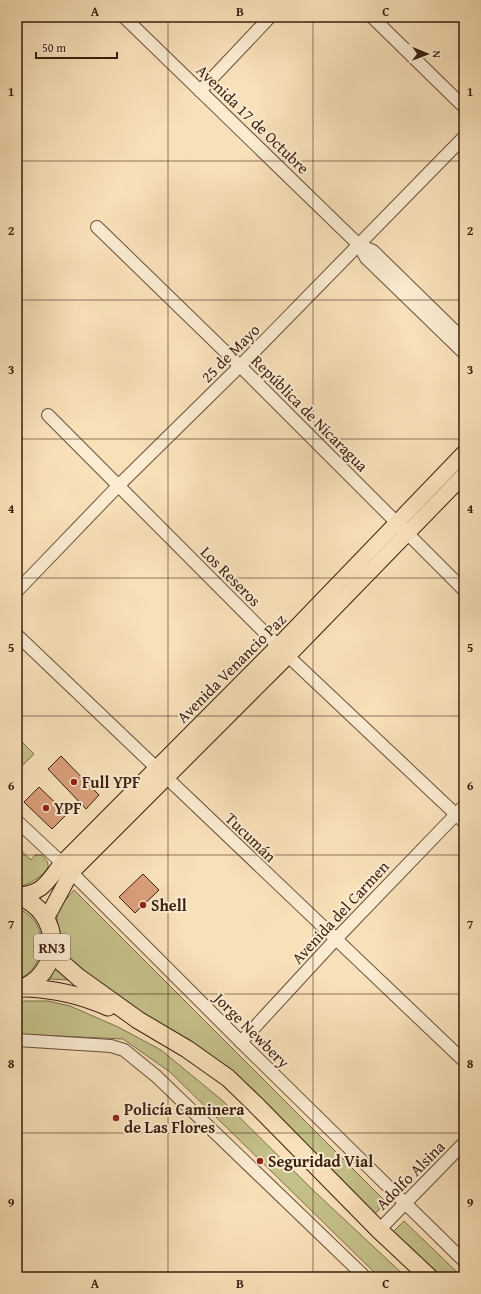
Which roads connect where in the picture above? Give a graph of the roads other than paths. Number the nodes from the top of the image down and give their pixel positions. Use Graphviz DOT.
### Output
graph roads {
  1 [pos="124,17"];
  2 [pos="270,17"];
  3 [pos="372,17"];
  4 [pos="200,91"];
  5 [pos="464,107"];
  6 [pos="464,137"];
  7 [pos="97,227"];
  8 [pos="359,244"];
  9 [pos="464,340"];
  10 [pos="464,353"];
  11 [pos="240,366"];
  12 [pos="48,415"];
  13 [pos="464,454"];
  14 [pos="464,475"];
  15 [pos="118,486"];
  16 [pos="402,528"];
  17 [pos="17,590"];
  18 [pos="464,590"];
  19 [pos="17,635"];
  20 [pos="283,651"];
  21 [pos="162,773"];
  22 [pos="461,814"];
  23 [pos="17,821"];
  24 [pos="67,868"];
  25 [pos="17,896"];
  26 [pos="46,919"];
  27 [pos="336,940"];
  28 [pos="52,947"];
  29 [pos="21,989"];
  30 [pos="138,1020"];
  31 [pos="17,1040"];
  32 [pos="241,1042"];
  33 [pos="464,1061"];
  34 [pos="464,1143"];
  35 [pos="404,1203"];
  36 [pos="379,1230"];
  37 [pos="464,1261"];
  38 [pos="365,1277"];
  39 [pos="429,1277"];
  1 -- 4 [label="street, Avenida 17 de Octubre"];
  2 -- 4 [label="street"];
  3 -- 5 [label="street"];
  4 -- 8 [label="street, Avenida 17 de Octubre"];
  6 -- 8 [label="street, 25 de Mayo"];
  7 -- 11 [label="street, República de Nicaragua"];
  8 -- 9 [label="street, Avenida 17 de Octubre"];
  8 -- 10 [label="street, Avenida 17 de Octubre"];
  8 -- 11 [label="street, 25 de Mayo"];
  11 -- 15 [label="street, 25 de Mayo"];
  11 -- 16 [label="street, República de Nicaragua"];
  12 -- 15 [label="street, Los Reseros"];
  13 -- 16 [label="main road, Avenida Venancio Paz"];
  14 -- 16 [label="main road, Avenida Venancio Paz"];
  15 -- 17 [label="street, 25 de Mayo"];
  15 -- 20 [label="street, Los Reseros"];
  16 -- 18 [label="street, República de Nicaragua"];
  16 -- 20 [label="main road, Avenida Venancio Paz"];
  19 -- 21 [label="street, Tucumán"];
  20 -- 21 [label="main road, Avenida Venancio Paz"];
  20 -- 22 [label="street, Los Reseros"];
  21 -- 24 [label="main road, Avenida Venancio Paz"];
  21 -- 27 [label="street, Tucumán"];
  22 -- 27 [label="street, Avenida del Carmen"];
  23 -- 24 [label="street, Jorge Newbery"];
  24 -- 25 [label="main road, Avenida Venancio Paz"];
  24 -- 26 [label="main road, Avenida Venancio Paz"];
  24 -- 32 [label="street, Jorge Newbery"];
  25 -- 26 [label="highway, RN3"];
  26 -- 28 [label="highway, RN3"];
  27 -- 32 [label="street, Avenida del Carmen"];
  27 -- 33 [label="street, Tucumán"];
  28 -- 29 [label="highway, RN3"];
  28 -- 30 [label="highway, RN3"];
  29 -- 30 [label="highway, RN3"];
  30 -- 36 [label="highway, RN3"];
  31 -- 38 [label="street"];
  32 -- 35 [label="street, Jorge Newbery"];
  34 -- 35 [label="street, Adolfo Alsina"];
  35 -- 36 [label="street, Adolfo Alsina"];
  35 -- 37 [label="street, Jorge Newbery"];
  36 -- 39 [label="highway, RN3"];
}
